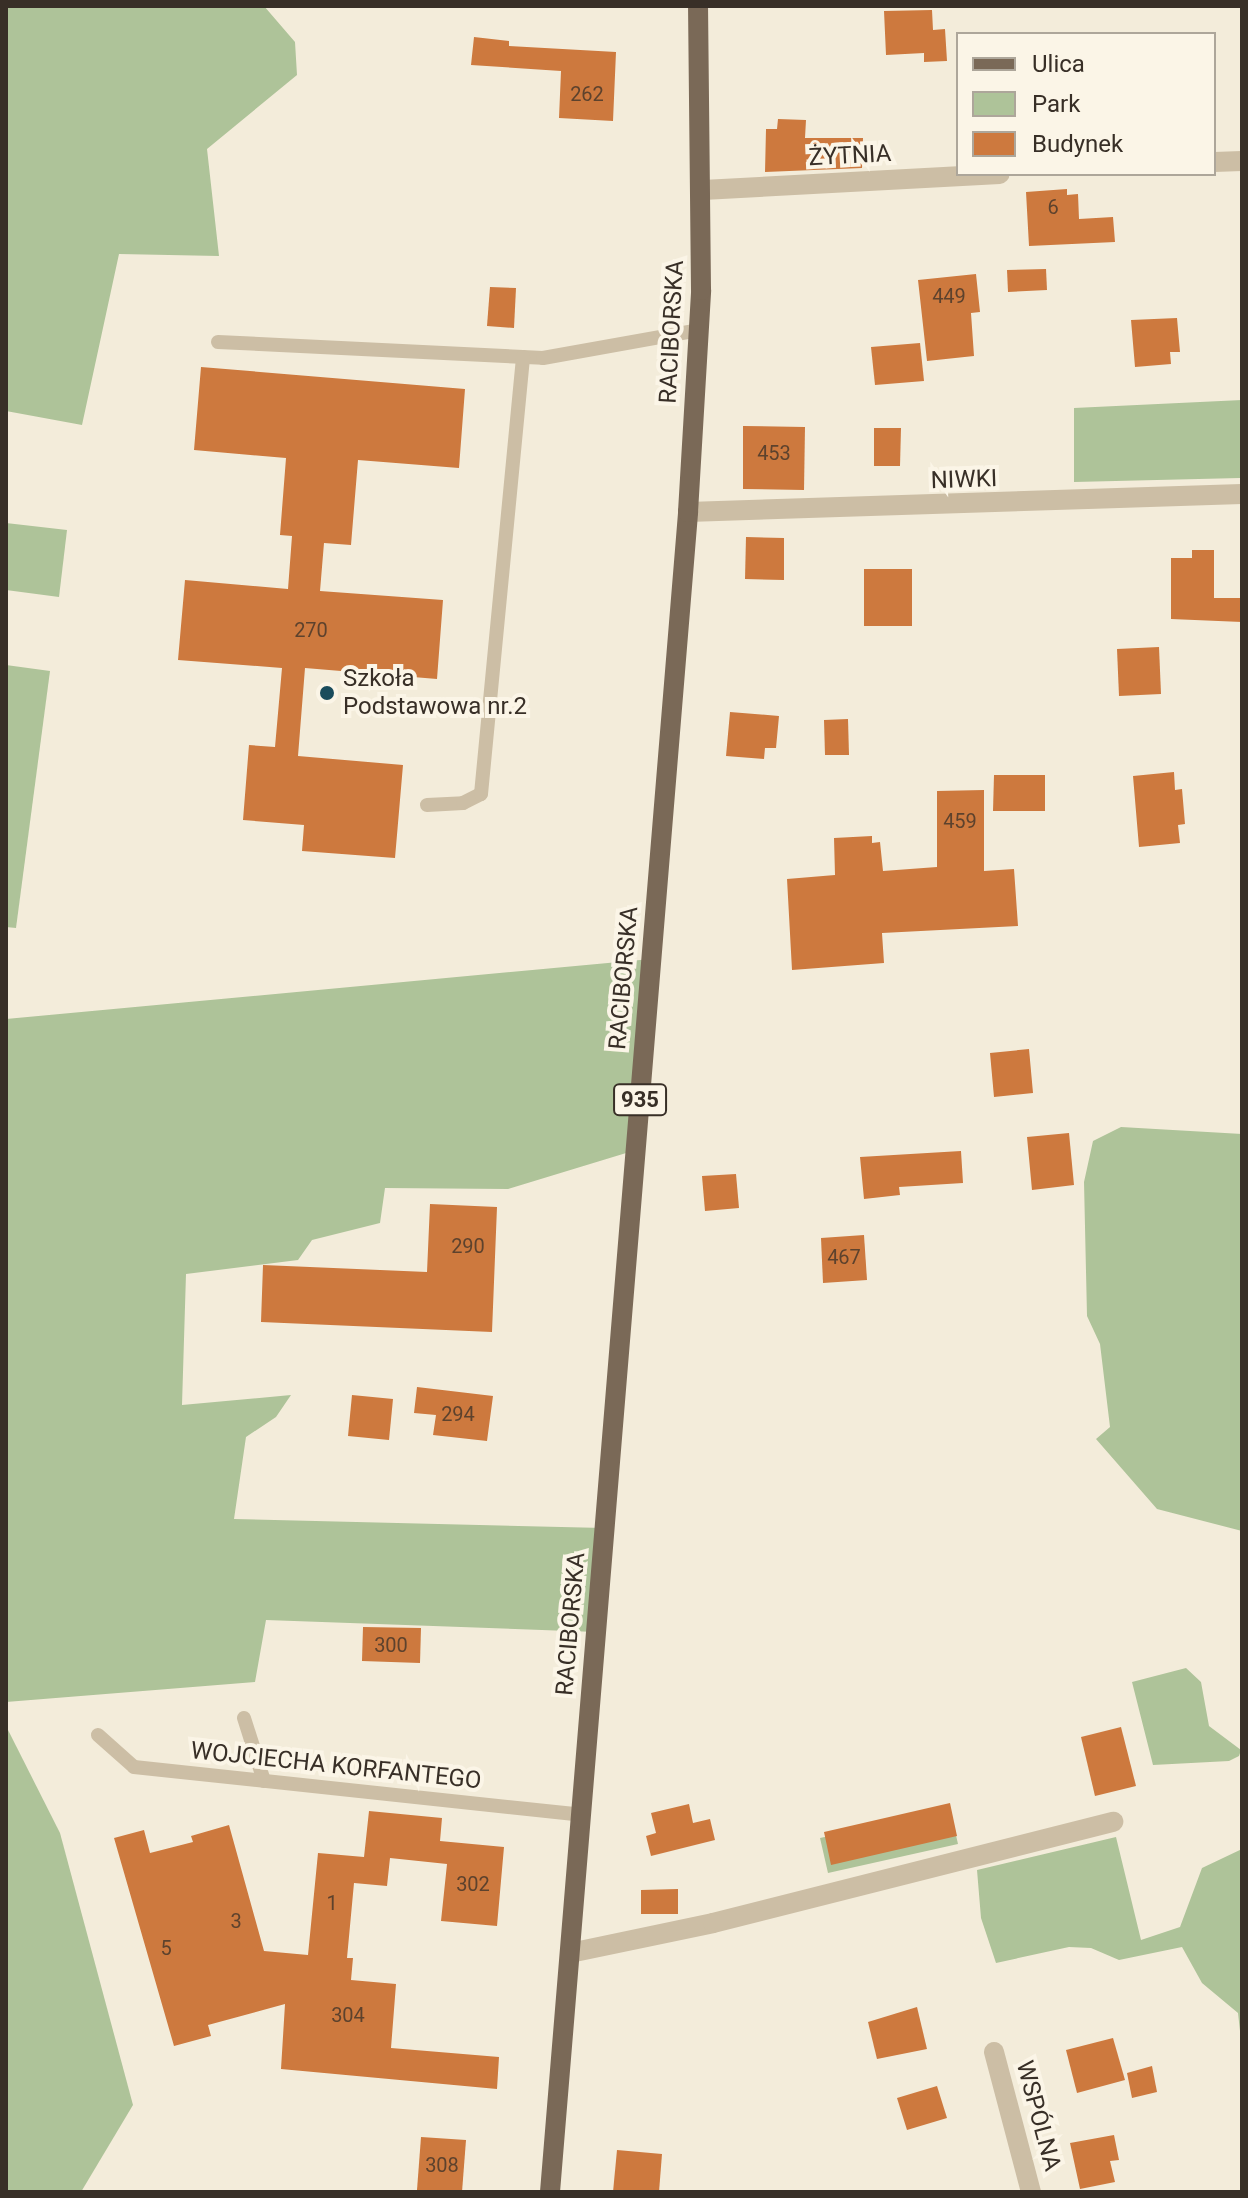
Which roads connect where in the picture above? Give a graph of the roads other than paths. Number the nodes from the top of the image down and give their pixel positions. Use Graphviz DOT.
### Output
graph roads {
  1 [pos="698,6"];
  2 [pos="1242,161"];
  3 [pos="1216,162"];
  4 [pos="963,176"];
  5 [pos="703,190"];
  6 [pos="699,330"];
  7 [pos="218,342"];
  8 [pos="523,357"];
  9 [pos="1242,494"];
  10 [pos="688,512"];
  11 [pos="427,805"];
  12 [pos="244,1718"];
  13 [pos="98,1735"];
  14 [pos="264,1781"];
  15 [pos="581,1815"];
  16 [pos="1113,1822"];
  17 [pos="570,1953"];
  18 [pos="994,2052"];
  19 [pos="550,2192"];
  20 [pos="1031,2192"];
  1 -- 5 [label="main road, RACIBORSKA / 935"];
  2 -- 3 [label="street"];
  4 -- 5 [label="street, ŻYTNIA"];
  5 -- 6 [label="main road, RACIBORSKA / 935"];
  6 -- 8 [label="lane"];
  6 -- 10 [label="main road, RACIBORSKA / 935"];
  7 -- 8 [label="lane"];
  8 -- 11 [label="lane"];
  9 -- 10 [label="street, NIWKI"];
  10 -- 15 [label="main road, RACIBORSKA / 935"];
  12 -- 14 [label="lane"];
  13 -- 14 [label="lane, WOJCIECHA KORFANTEGO"];
  14 -- 15 [label="lane, WOJCIECHA KORFANTEGO"];
  15 -- 17 [label="main road, RACIBORSKA / 935"];
  16 -- 17 [label="street"];
  17 -- 19 [label="main road, RACIBORSKA / 935"];
  18 -- 20 [label="street, WSPÓLNA"];
}
